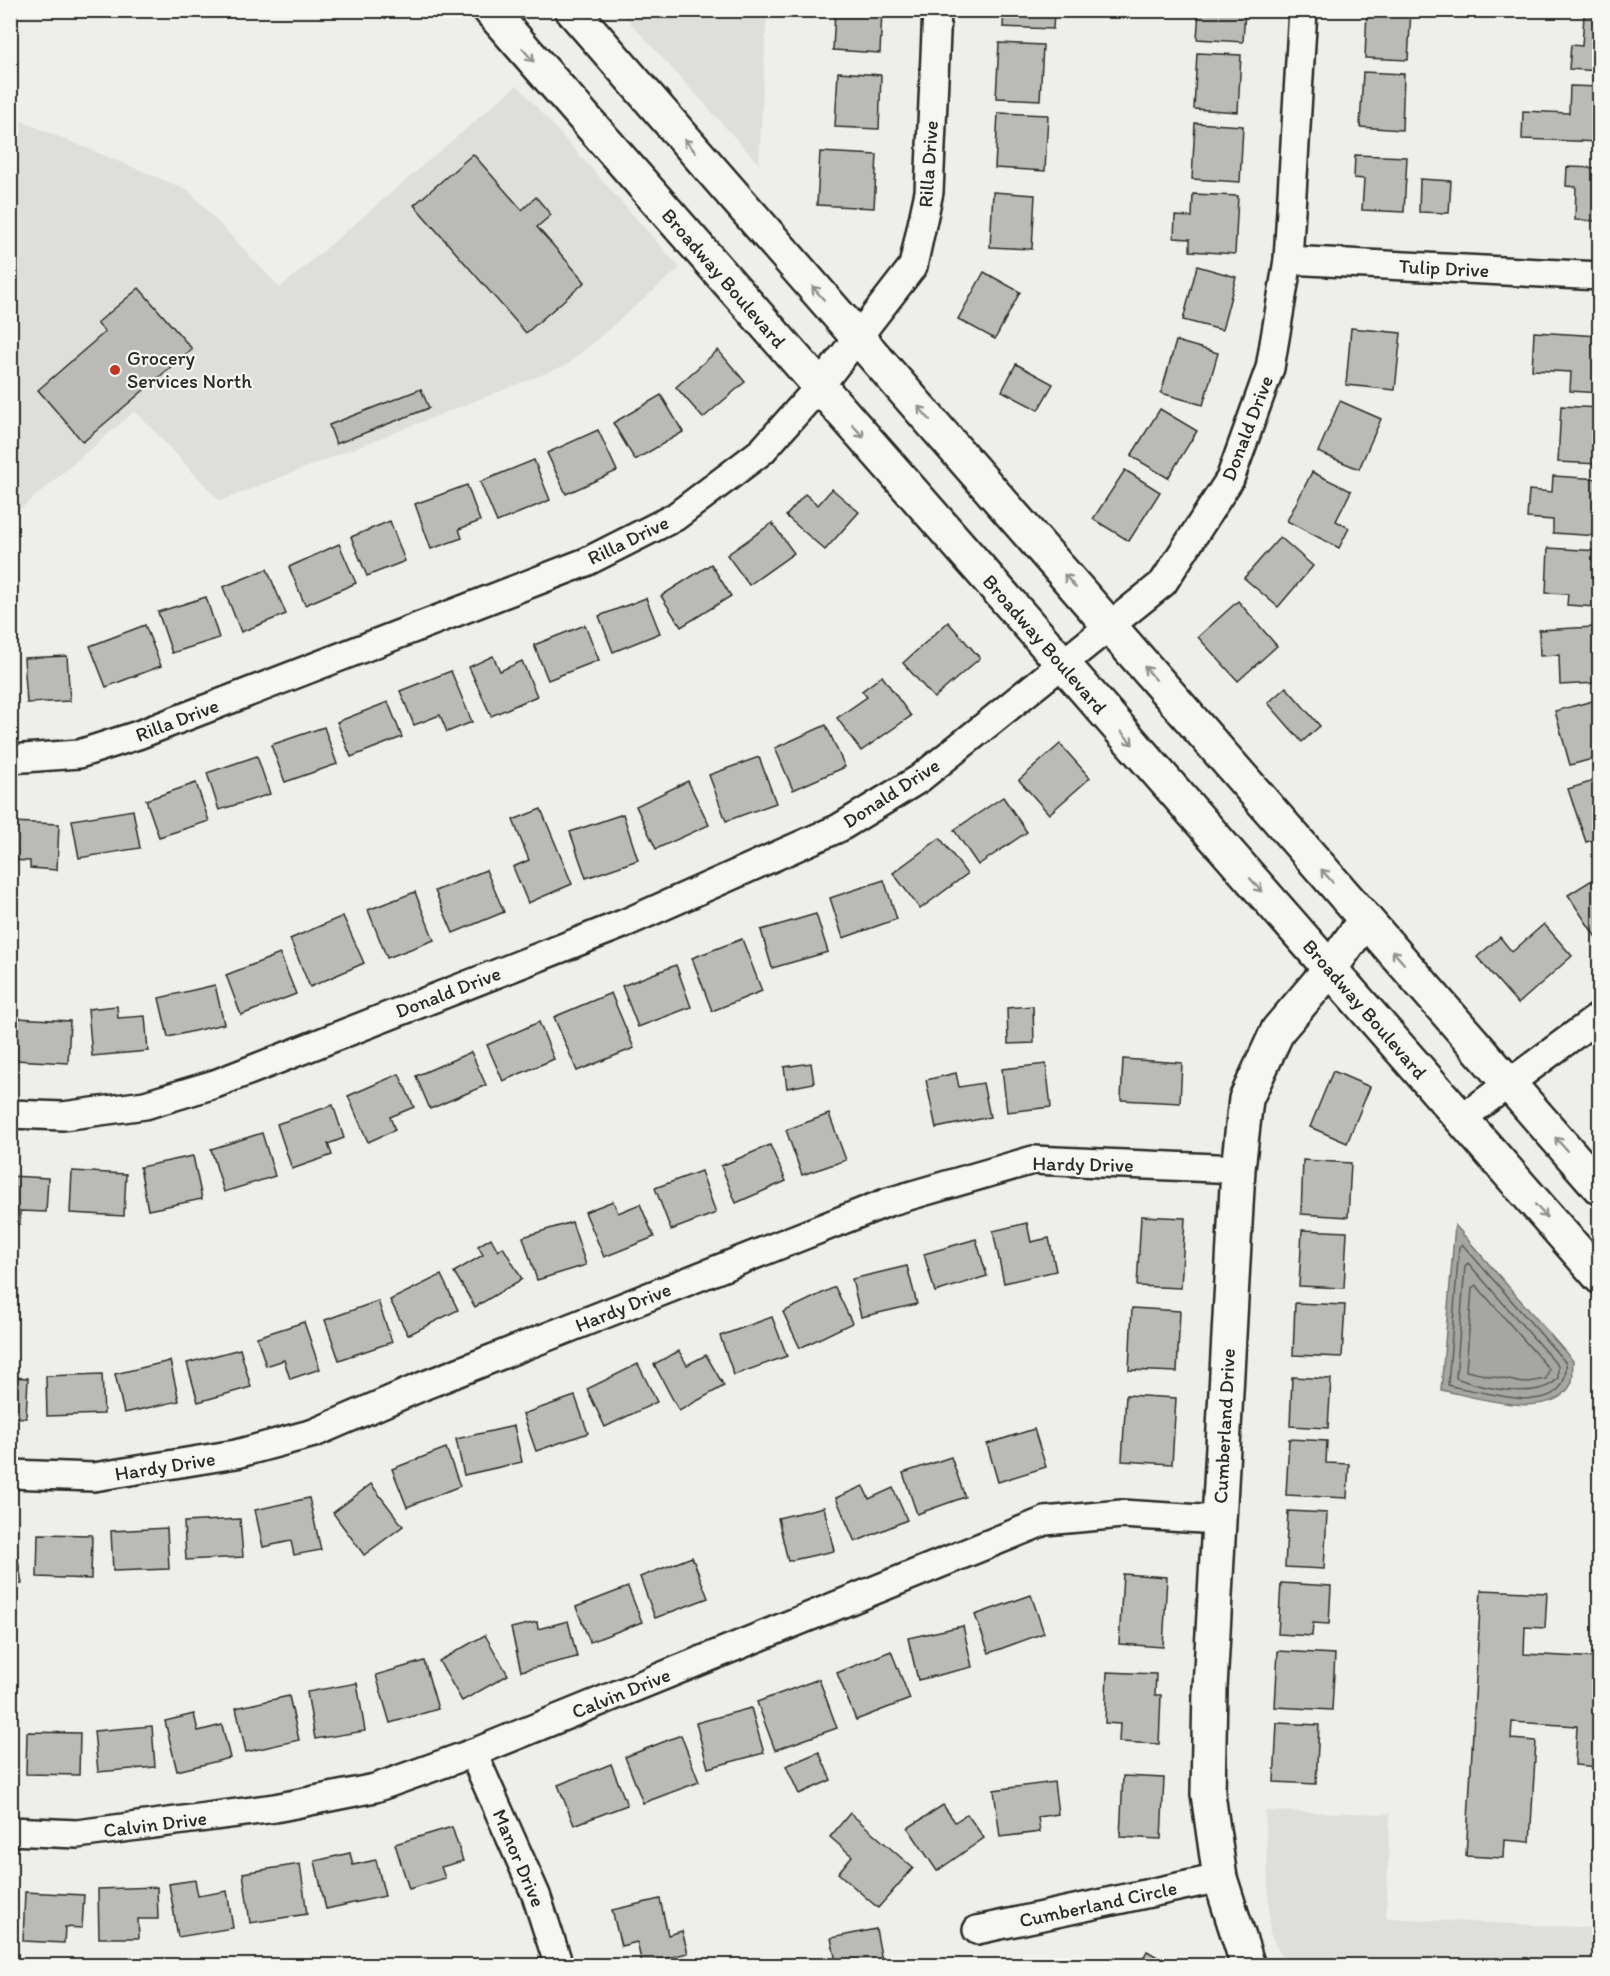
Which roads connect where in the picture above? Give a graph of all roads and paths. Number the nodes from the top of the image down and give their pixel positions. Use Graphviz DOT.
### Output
graph roads {
  1 [pos="490,10"];
  2 [pos="572,10"];
  3 [pos="937,10"];
  4 [pos="1303,10"];
  5 [pos="1288,260"];
  6 [pos="1599,276"];
  7 [pos="857,337"];
  8 [pos="819,387"];
  9 [pos="1109,626"];
  10 [pos="1061,663"];
  11 [pos="10,759"];
  12 [pos="1365,920"];
  13 [pos="1330,969"];
  14 [pos="1599,1016"];
  15 [pos="1509,1085"];
  16 [pos="10,1114"];
  17 [pos="1461,1119"];
  18 [pos="1238,1169"];
  19 [pos="1599,1188"];
  20 [pos="1599,1277"];
  21 [pos="10,1474"];
  22 [pos="1218,1520"];
  23 [pos="473,1753"];
  24 [pos="10,1831"];
  25 [pos="1220,1878"];
  26 [pos="977,1929"];
  27 [pos="559,1965"];
  28 [pos="1248,1965"];
  1 -- 8 [label="main road, Broadway Boulevard, one-way"];
  7 -- 2 [label="main road, one-way"];
  3 -- 7 [label="street, Rilla Drive"];
  4 -- 5 [label="street, Donald Drive"];
  5 -- 6 [label="street, Tulip Drive"];
  5 -- 9 [label="street, Donald Drive"];
  7 -- 8 [label="street, Rilla Drive"];
  9 -- 7 [label="main road, one-way"];
  8 -- 10 [label="main road, Broadway Boulevard, one-way"];
  8 -- 11 [label="street, Rilla Drive"];
  9 -- 10 [label="street, Donald Drive"];
  12 -- 9 [label="main road, one-way"];
  10 -- 13 [label="main road, Broadway Boulevard, one-way"];
  10 -- 16 [label="street, Donald Drive"];
  12 -- 13 [label="main road, Cumberland Drive"];
  15 -- 12 [label="main road, one-way"];
  13 -- 17 [label="main road, Broadway Boulevard"];
  13 -- 18 [label="main road, Cumberland Drive"];
  14 -- 15 [label="street"];
  15 -- 17 [label="street"];
  19 -- 15 [label="main road, one-way"];
  17 -- 20 [label="main road, Broadway Boulevard, one-way"];
  18 -- 21 [label="street, Hardy Drive"];
  18 -- 22 [label="main road, Cumberland Drive"];
  22 -- 23 [label="street, Calvin Drive"];
  22 -- 25 [label="main road, Cumberland Drive"];
  23 -- 24 [label="street, Calvin Drive"];
  23 -- 27 [label="street, Manor Drive"];
  25 -- 26 [label="street, Cumberland Circle"];
  25 -- 28 [label="main road, Cumberland Drive"];
}
